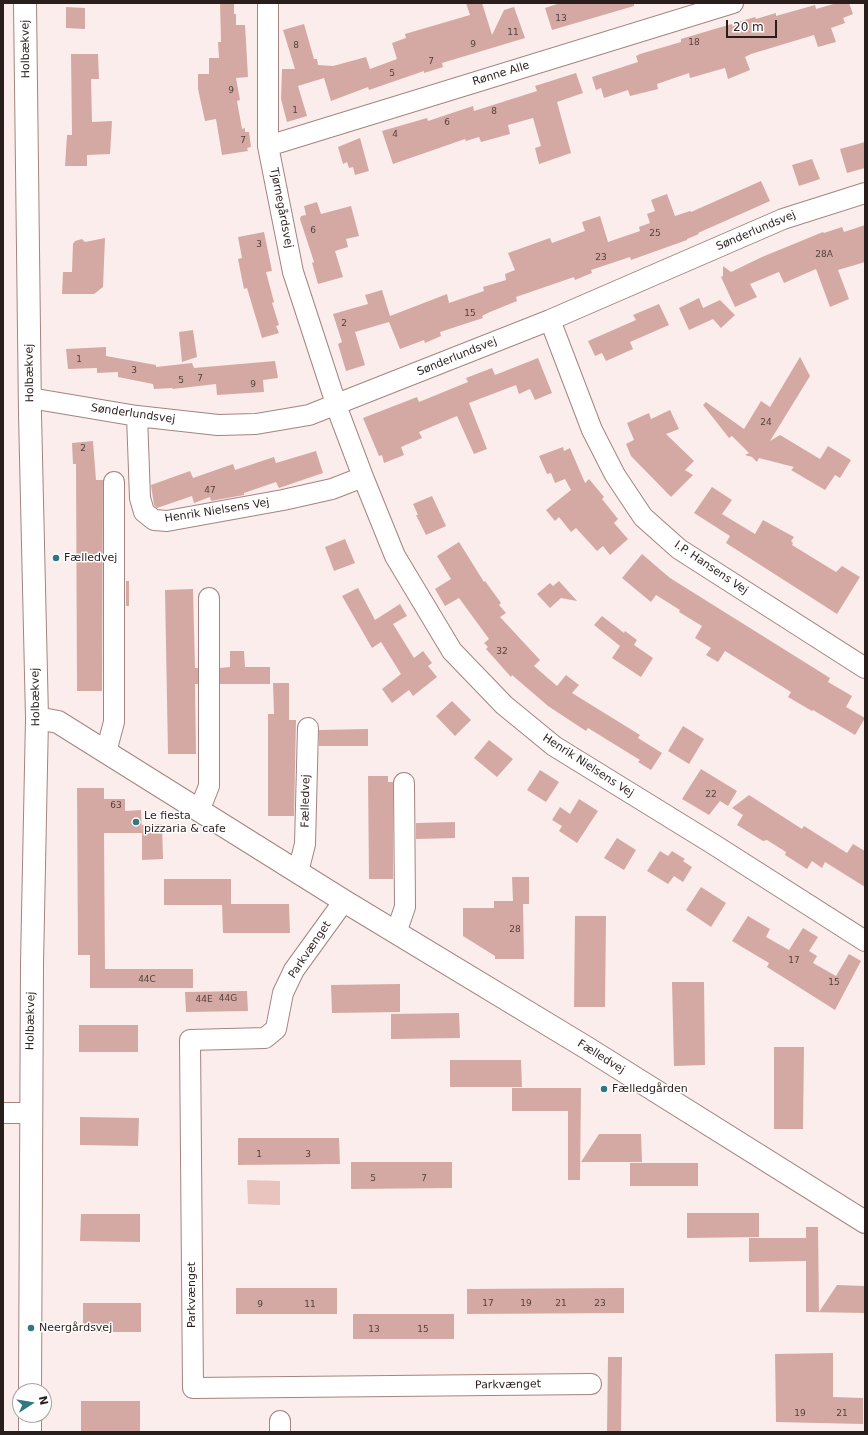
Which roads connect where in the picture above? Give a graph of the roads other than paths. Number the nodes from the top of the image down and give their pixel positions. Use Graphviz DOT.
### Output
graph roads {
  1 [pos="25,3"];
  2 [pos="268,3"];
  3 [pos="733,3"];
  4 [pos="268,146"];
  5 [pos="865,193"];
  6 [pos="550,320"];
  7 [pos="30,398"];
  8 [pos="337,405"];
  9 [pos="137,416"];
  10 [pos="363,477"];
  11 [pos="114,482"];
  12 [pos="209,598"];
  13 [pos="865,668"];
  14 [pos="37,718"];
  15 [pos="308,728"];
  16 [pos="106,752"];
  17 [pos="404,782"];
  18 [pos="199,811"];
  19 [pos="298,872"];
  20 [pos="344,901"];
  21 [pos="396,933"];
  22 [pos="865,941"];
  23 [pos="3,1113"];
  24 [pos="31,1113"];
  25 [pos="865,1222"];
  26 [pos="30,1383"];
  27 [pos="592,1384"];
  1 -- 7 [label="street, Holbækvej"];
  2 -- 4 [label="street, Tjørnegårdsvej"];
  3 -- 4 [label="street, Rønne Alle"];
  4 -- 8 [label="street, Tjørnegårdsvej"];
  5 -- 6 [label="street, Sønderlundsvej"];
  6 -- 8 [label="street, Sønderlundsvej"];
  6 -- 13 [label="street, I.P. Hansens Vej"];
  7 -- 9 [label="street, Sønderlundsvej"];
  7 -- 14 [label="street, Holbækvej"];
  8 -- 9 [label="street, Sønderlundsvej"];
  8 -- 10 [label="street, Henrik Nielsens Vej"];
  9 -- 10 [label="street, Henrik Nielsens Vej"];
  10 -- 22 [label="street, Henrik Nielsens Vej"];
  11 -- 16 [label="street"];
  12 -- 18 [label="street"];
  14 -- 16 [label="street, Fælledvej"];
  14 -- 24 [label="street, Holbækvej"];
  15 -- 19 [label="street, Fælledvej"];
  16 -- 18 [label="street, Fælledvej"];
  17 -- 21 [label="street"];
  18 -- 19 [label="street, Fælledvej"];
  19 -- 20 [label="street, Fælledvej"];
  20 -- 21 [label="street, Fælledvej"];
  20 -- 27 [label="street, Parkvænget"];
  21 -- 25 [label="street, Fælledvej"];
  23 -- 24 [label="street"];
  24 -- 26 [label="street, Holbækvej"];
}
